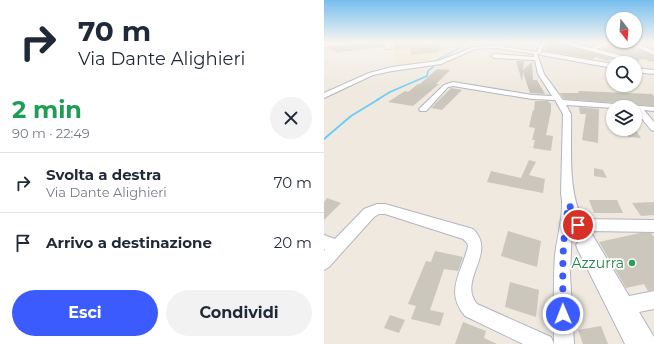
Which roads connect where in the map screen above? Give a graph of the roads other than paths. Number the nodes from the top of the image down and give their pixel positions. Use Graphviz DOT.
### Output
graph roads {
  1 [pos="450,58"];
  2 [pos="540,58"];
  3 [pos="576,58"];
  4 [pos="606,64"];
  5 [pos="642,71"];
  6 [pos="654,72"];
  7 [pos="324,96"];
  8 [pos="559,100"];
  9 [pos="606,104"];
  10 [pos="642,107"];
  11 [pos="654,108"];
  12 [pos="423,109"];
  13 [pos="642,115"];
  14 [pos="654,128"];
  15 [pos="569,204"];
  16 [pos="577,222"];
  17 [pos="654,226"];
  18 [pos="331,244"];
  19 [pos="324,262"];
  20 [pos="654,300"];
  21 [pos="626,305"];
  22 [pos="544,344"];
  23 [pos="564,344"];
  24 [pos="635,344"];
  25 [pos="648,344"];
  1 -- 7 [label="street"];
  2 -- 8 [label="street"];
  3 -- 4 [label="street"];
  5 -- 6 [label="street"];
  8 -- 9 [label="street"];
  8 -- 12 [label="street"];
  8 -- 15 [label="street"];
  10 -- 11 [label="street"];
  13 -- 14 [label="street"];
  15 -- 16 [label="street"];
  15 -- 23 [label="street"];
  16 -- 17 [label="street"];
  16 -- 21 [label="street"];
  16 -- 24 [label="street"];
  18 -- 19 [label="street"];
  18 -- 22 [label="street"];
  20 -- 21 [label="street"];
  21 -- 25 [label="street"];
}
